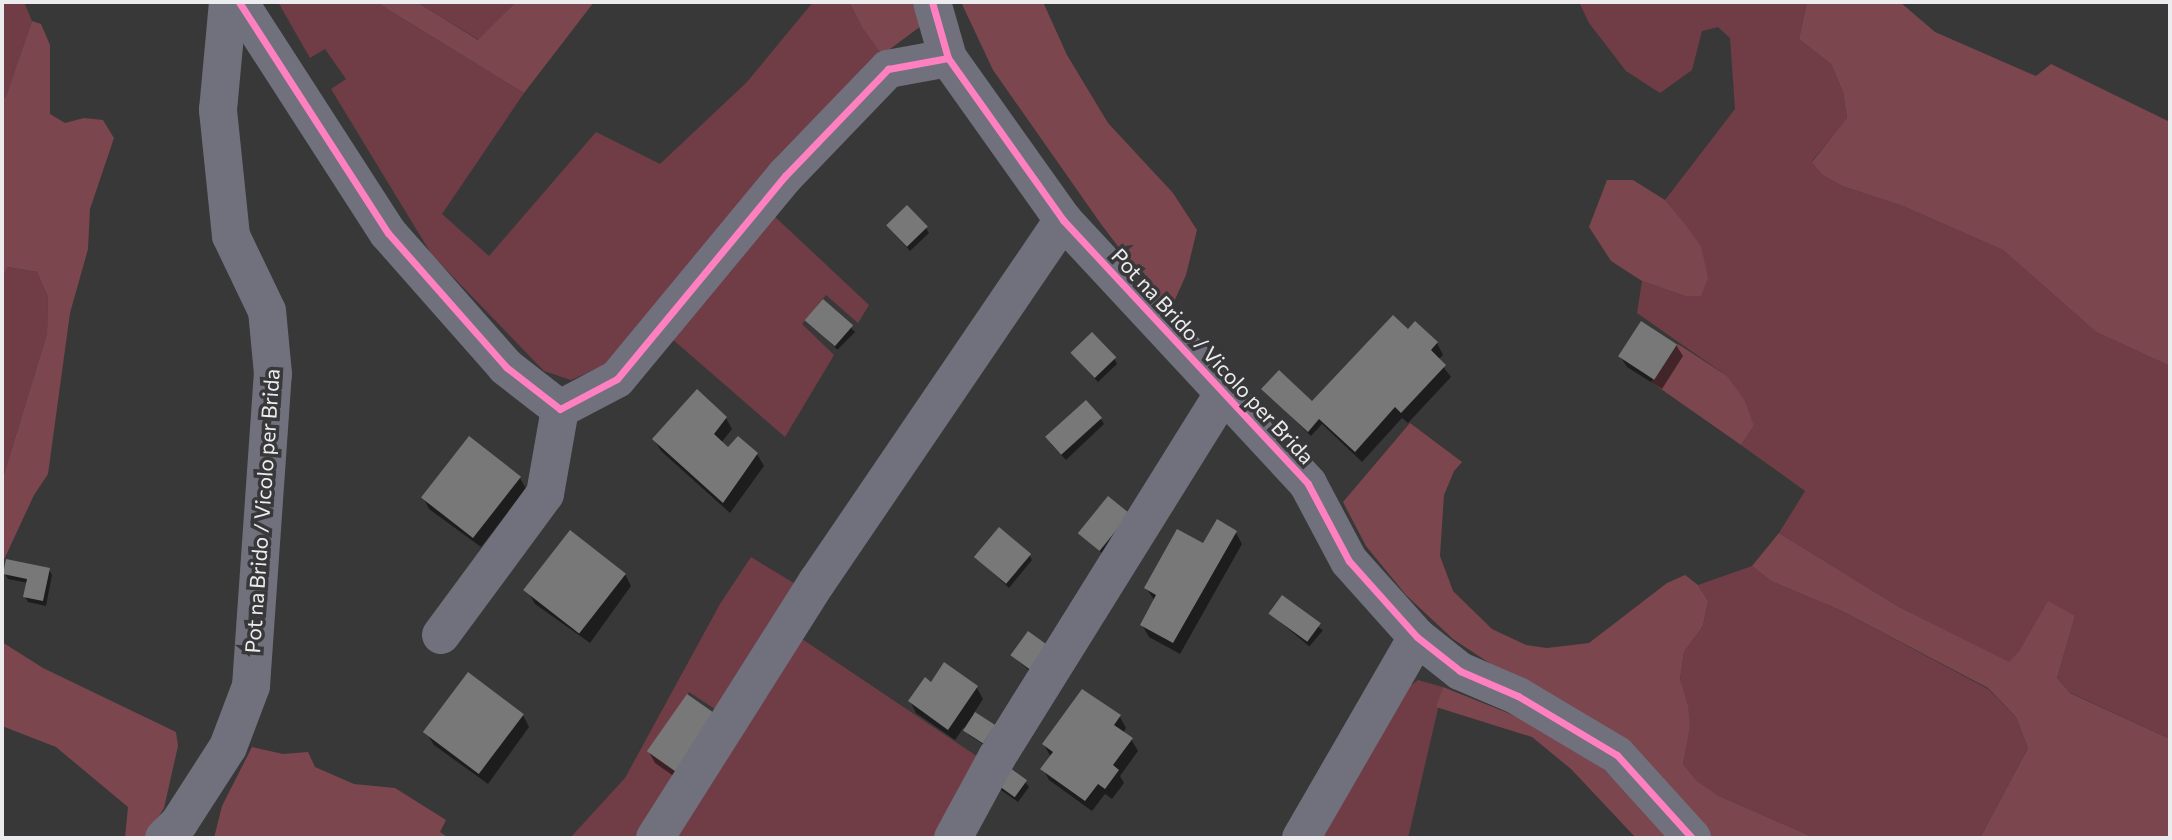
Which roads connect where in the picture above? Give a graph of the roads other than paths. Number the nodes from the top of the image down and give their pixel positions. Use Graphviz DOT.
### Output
graph roads {
  1 [pos="228,2"];
  2 [pos="239,2"];
  3 [pos="932,2"];
  4 [pos="948,58"];
  5 [pos="1063,220"];
  6 [pos="1224,392"];
  7 [pos="560,409"];
  8 [pos="441,635"];
  9 [pos="1417,638"];
  10 [pos="164,838"];
  11 [pos="654,838"];
  12 [pos="953,838"];
  13 [pos="1300,838"];
  14 [pos="1692,838"];
  1 -- 10 [label="street, Pot na Brido / Vicolo per Brida"];
  2 -- 7 [label="street"];
  3 -- 4 [label="street, Pot na Brido / Vicolo per Brida"];
  4 -- 5 [label="street, Pot na Brido / Vicolo per Brida"];
  4 -- 7 [label="street"];
  5 -- 6 [label="street, Pot na Brido / Vicolo per Brida"];
  5 -- 11 [label="street"];
  6 -- 9 [label="street, Pot na Brido / Vicolo per Brida"];
  6 -- 12 [label="street, Pot na Brido / Vicolo per Brida"];
  7 -- 8 [label="street"];
  9 -- 13 [label="street"];
  9 -- 14 [label="street, Pot na Brido / Vicolo per Brida"];
}
